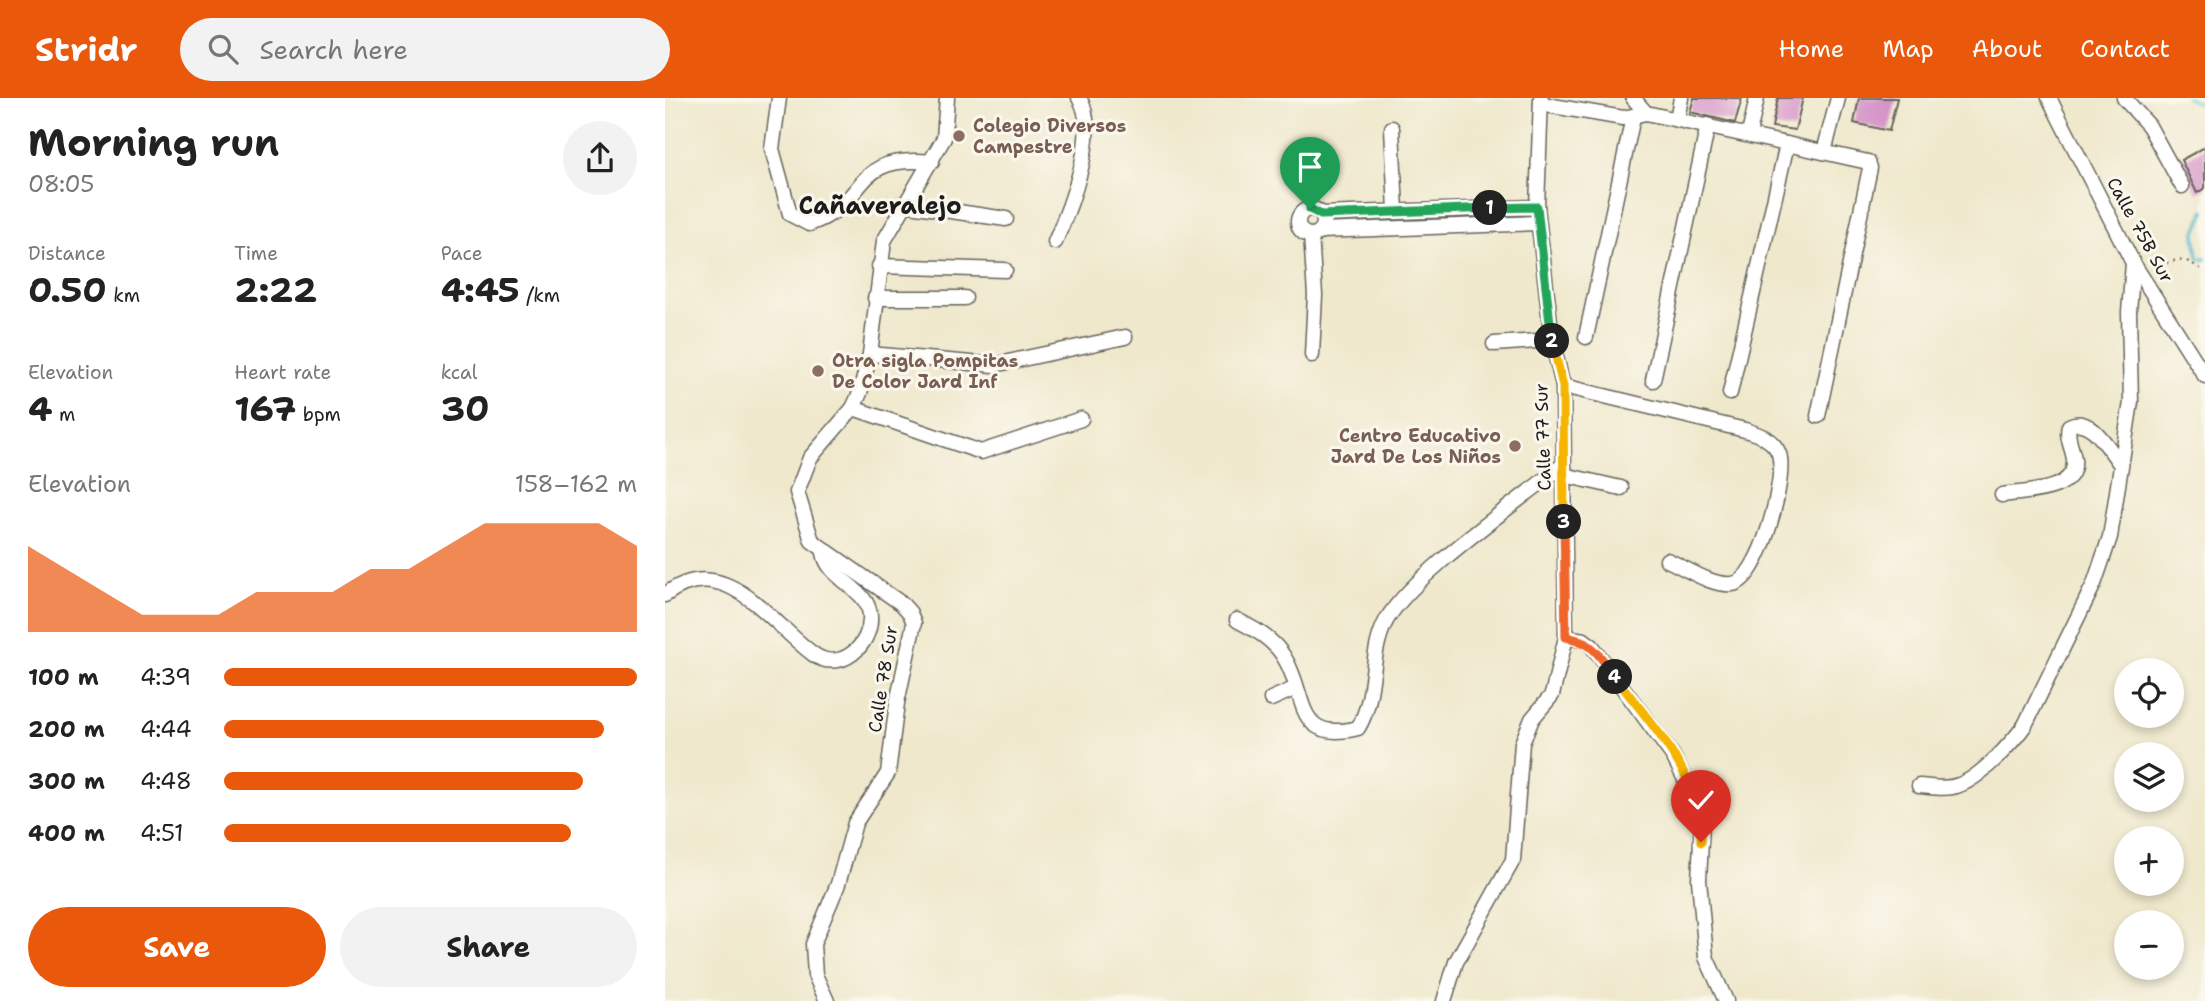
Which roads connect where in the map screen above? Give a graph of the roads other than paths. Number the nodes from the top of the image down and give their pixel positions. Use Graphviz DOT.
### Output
graph roads {
  1 [pos="779,98"];
  2 [pos="947,98"];
  3 [pos="1079,98"];
  4 [pos="1633,98"];
  5 [pos="1681,98"];
  6 [pos="1757,98"];
  7 [pos="1838,98"];
  8 [pos="2049,98"];
  9 [pos="2124,98"];
  10 [pos="1541,101"];
  11 [pos="1577,104"];
  12 [pos="1639,115"];
  13 [pos="1677,119"];
  14 [pos="1708,125"];
  15 [pos="1392,128"];
  16 [pos="1749,134"];
  17 [pos="1787,144"];
  18 [pos="1825,152"];
  19 [pos="932,162"];
  20 [pos="2182,186"];
  21 [pos="903,204"];
  22 [pos="1537,207"];
  23 [pos="1396,211"];
  24 [pos="1321,215"];
  25 [pos="1006,219"];
  26 [pos="1538,223"];
  27 [pos="1315,233"];
  28 [pos="1055,242"];
  29 [pos="879,266"];
  30 [pos="2136,267"];
  31 [pos="1005,270"];
  32 [pos="875,298"];
  33 [pos="965,298"];
  34 [pos="1125,337"];
  35 [pos="1586,337"];
  36 [pos="1552,340"];
  37 [pos="1494,344"];
  38 [pos="870,354"];
  39 [pos="1312,355"];
  40 [pos="2205,376"];
  41 [pos="1653,380"];
  42 [pos="1563,386"];
  43 [pos="1730,393"];
  44 [pos="853,408"];
  45 [pos="1818,416"];
  46 [pos="1081,419"];
  47 [pos="2121,465"];
  48 [pos="1564,470"];
  49 [pos="1621,488"];
  50 [pos="2002,495"];
  51 [pos="824,552"];
  52 [pos="1667,560"];
  53 [pos="665,595"];
  54 [pos="1237,620"];
  55 [pos="1566,637"];
  56 [pos="1296,688"];
  57 [pos="1271,699"];
  58 [pos="1919,786"];
  59 [pos="827,1001"];
  60 [pos="1444,1001"];
  61 [pos="1726,1001"];
  1 -- 19 [label="street"];
  2 -- 19 [label="street, Calle 78 Sur"];
  3 -- 28 [label="street"];
  4 -- 12 [label="street"];
  5 -- 13 [label="street"];
  6 -- 16 [label="street"];
  7 -- 18 [label="street"];
  8 -- 30 [label="street, Calle 75B Sur"];
  9 -- 20 [label="street"];
  10 -- 11 [label="street"];
  10 -- 22 [label="street, Calle 77 Sur"];
  11 -- 12 [label="street"];
  12 -- 13 [label="street"];
  12 -- 35 [label="street"];
  13 -- 14 [label="street"];
  14 -- 16 [label="street"];
  14 -- 41 [label="street"];
  15 -- 23 [label="street"];
  16 -- 17 [label="street"];
  17 -- 18 [label="street"];
  17 -- 43 [label="street"];
  18 -- 45 [label="street"];
  19 -- 21 [label="street, Calle 78 Sur"];
  21 -- 25 [label="street"];
  21 -- 29 [label="street, Calle 78 Sur"];
  22 -- 23 [label="street"];
  22 -- 26 [label="street, Calle 77 Sur"];
  23 -- 24 [label="street"];
  24 -- 27 [label="street"];
  24 -- 27 [label="street"];
  26 -- 27 [label="street"];
  26 -- 36 [label="street, Calle 77 Sur"];
  27 -- 39 [label="street"];
  29 -- 31 [label="street"];
  29 -- 32 [label="street, Calle 78 Sur"];
  30 -- 40 [label="street, Calle 75B Sur"];
  30 -- 47 [label="street"];
  32 -- 33 [label="street"];
  32 -- 38 [label="street, Calle 78 Sur"];
  34 -- 38 [label="street"];
  36 -- 37 [label="street"];
  36 -- 42 [label="street, Calle 77 Sur"];
  38 -- 44 [label="street, Calle 78 Sur"];
  42 -- 48 [label="street, Calle 77 Sur"];
  42 -- 52 [label="street"];
  44 -- 46 [label="street"];
  44 -- 51 [label="street, Calle 78 Sur"];
  47 -- 50 [label="street"];
  47 -- 58 [label="street"];
  48 -- 49 [label="street"];
  48 -- 55 [label="street, Calle 77 Sur"];
  48 -- 56 [label="street"];
  51 -- 53 [label="street"];
  51 -- 59 [label="street, Calle 78 Sur"];
  54 -- 56 [label="street"];
  55 -- 60 [label="street, Calle 77 Sur"];
  55 -- 61 [label="street"];
  56 -- 57 [label="street"];
}
